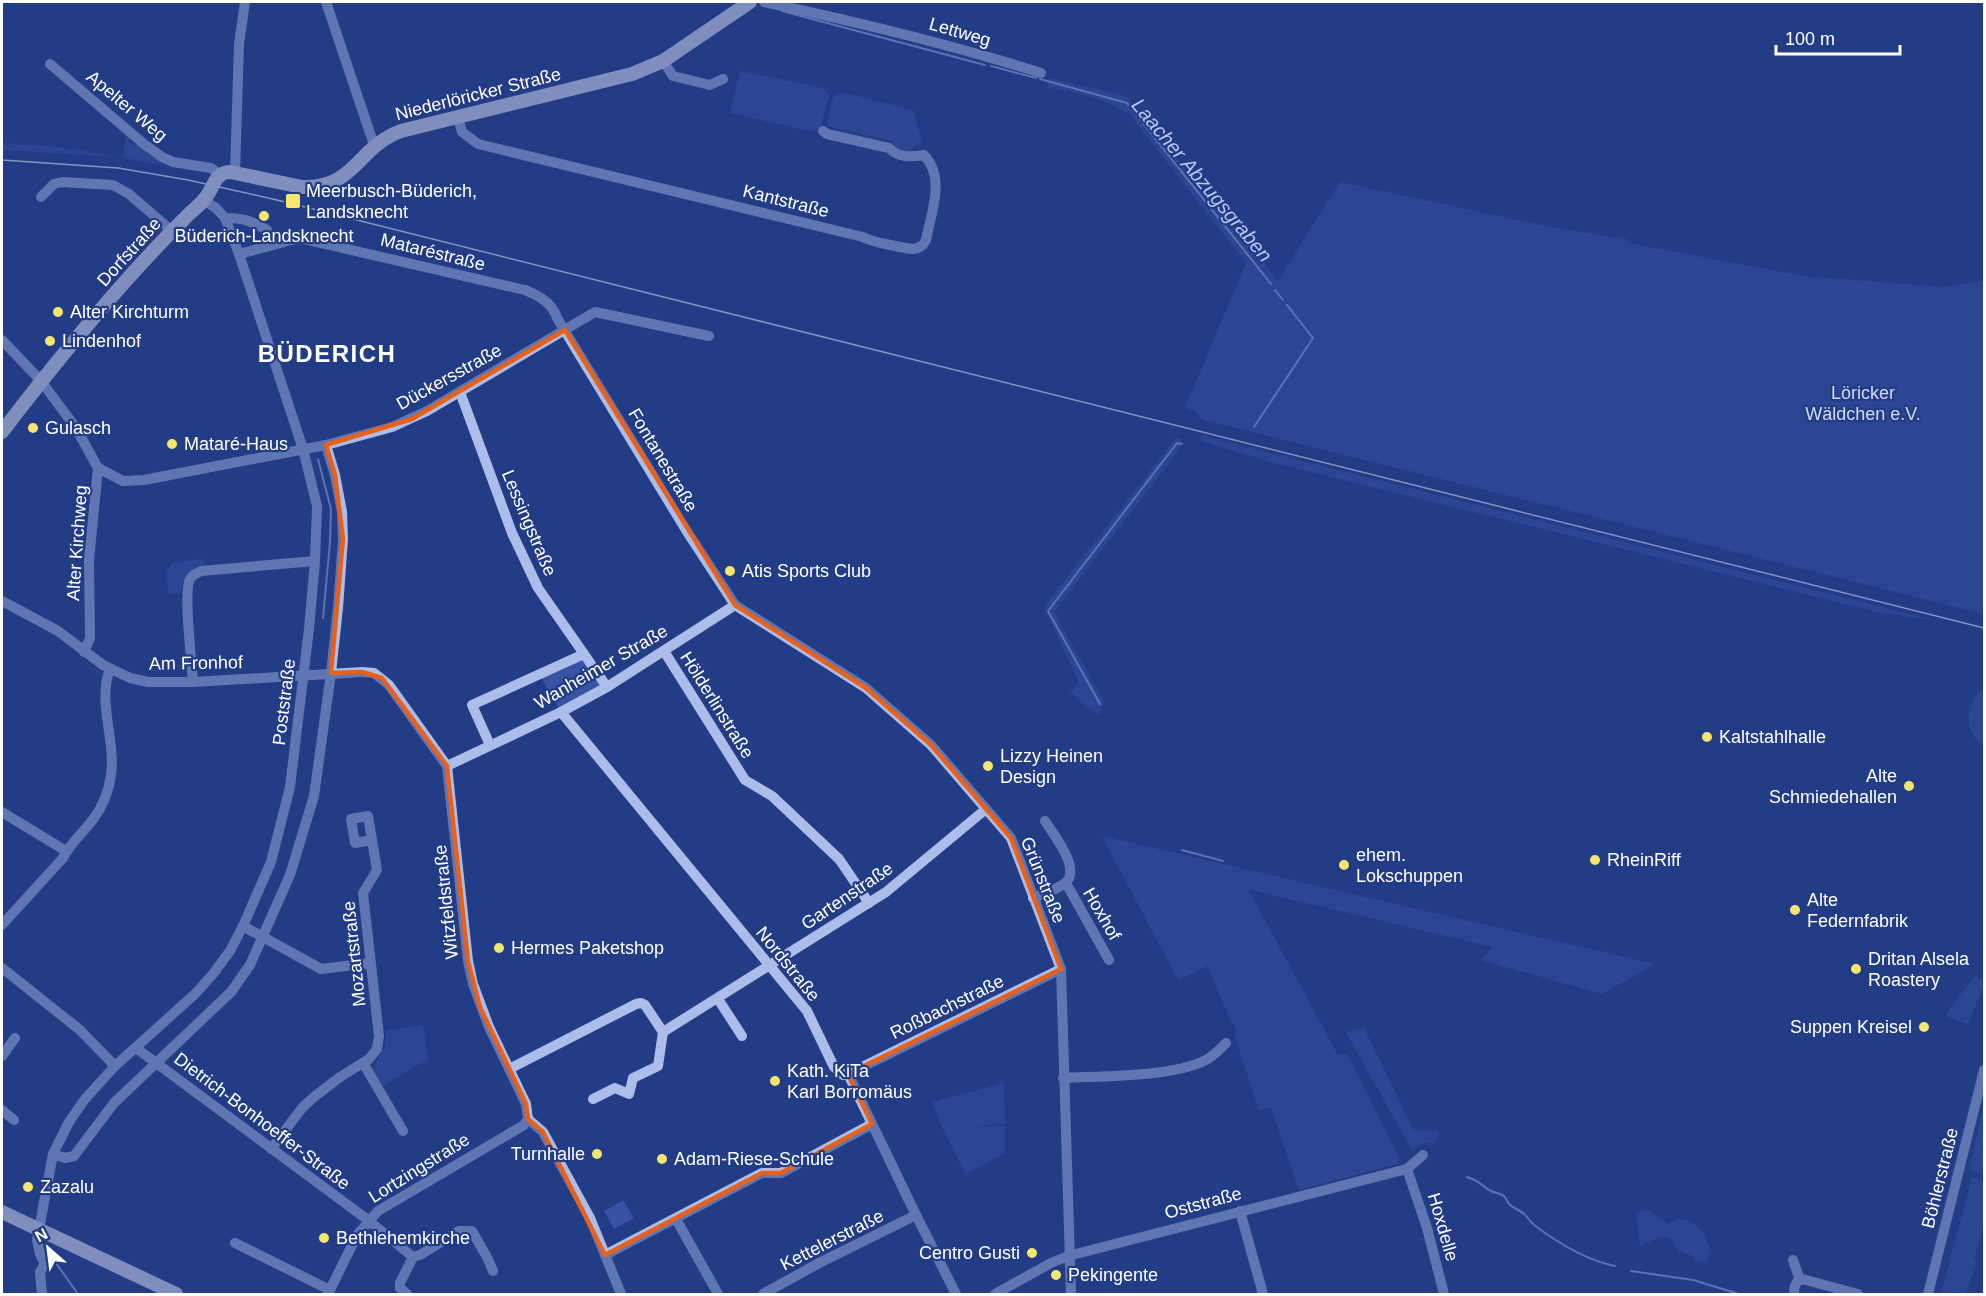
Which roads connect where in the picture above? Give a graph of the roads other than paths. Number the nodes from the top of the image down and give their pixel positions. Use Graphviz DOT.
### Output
graph roads {
  1 [pos="245,2"];
  2 [pos="326,2"];
  3 [pos="750,2"];
  4 [pos="764,2"];
  5 [pos="663,61"];
  6 [pos="50,64"];
  7 [pos="1041,73"];
  8 [pos="723,79"];
  9 [pos="458,117"];
  10 [pos="823,131"];
  11 [pos="374,145"];
  12 [pos="236,173"];
  13 [pos="218,178"];
  14 [pos="41,197"];
  15 [pos="203,200"];
  16 [pos="225,218"];
  17 [pos="172,231"];
  18 [pos="272,244"];
  19 [pos="239,254"];
  20 [pos="565,330"];
  21 [pos="709,336"];
  22 [pos="2,340"];
  23 [pos="41,381"];
  24 [pos="460,392"];
  25 [pos="2,432"];
  26 [pos="326,445"];
  27 [pos="303,449"];
  28 [pos="98,468"];
  29 [pos="315,561"];
  30 [pos="2,601"];
  31 [pos="735,605"];
  32 [pos="664,651"];
  33 [pos="84,652"];
  34 [pos="584,654"];
  35 [pos="110,669"];
  36 [pos="331,672"];
  37 [pos="304,675"];
  38 [pos="193,682"];
  39 [pos="607,687"];
  40 [pos="561,712"];
  41 [pos="490,746"];
  42 [pos="447,766"];
  43 [pos="986,809"];
  44 [pos="2,812"];
  45 [pos="1045,821"];
  46 [pos="372,840"];
  47 [pos="66,851"];
  48 [pos="1066,884"];
  49 [pos="1033,898"];
  50 [pos="869,903"];
  51 [pos="2,925"];
  52 [pos="243,926"];
  53 [pos="264,937"];
  54 [pos="1109,960"];
  55 [pos="370,963"];
  56 [pos="770,967"];
  57 [pos="2,968"];
  58 [pos="1061,969"];
  59 [pos="718,999"];
  60 [pos="663,1032"];
  61 [pos="742,1036"];
  62 [pos="15,1038"];
  63 [pos="1226,1043"];
  64 [pos="136,1048"];
  65 [pos="2,1056"];
  66 [pos="156,1064"];
  67 [pos="363,1064"];
  68 [pos="115,1066"];
  69 [pos="509,1069"];
  70 [pos="1984,1070"];
  71 [pos="848,1074"];
  72 [pos="1063,1078"];
  73 [pos="593,1099"];
  74 [pos="2,1110"];
  75 [pos="528,1119"];
  76 [pos="14,1120"];
  77 [pos="872,1124"];
  78 [pos="403,1131"];
  79 [pos="271,1149"];
  80 [pos="53,1154"];
  81 [pos="1423,1155"];
  82 [pos="1407,1168"];
  83 [pos="1240,1211"];
  84 [pos="2,1212"];
  85 [pos="916,1215"];
  86 [pos="676,1219"];
  87 [pos="368,1220"];
  88 [pos="38,1231"];
  89 [pos="235,1243"];
  90 [pos="605,1255"];
  91 [pos="1068,1256"];
  92 [pos="413,1257"];
  93 [pos="1793,1260"];
  94 [pos="493,1271"];
  95 [pos="1800,1280"];
  96 [pos="329,1292"];
  97 [pos="42,1294"];
  98 [pos="176,1294"];
  99 [pos="407,1294"];
  100 [pos="621,1294"];
  101 [pos="718,1294"];
  102 [pos="763,1294"];
  103 [pos="956,1294"];
  104 [pos="995,1294"];
  105 [pos="1071,1294"];
  106 [pos="1263,1294"];
  107 [pos="1444,1294"];
  108 [pos="1794,1294"];
  109 [pos="1858,1294"];
  110 [pos="1928,1294"];
  1 -- 12 [label="street"];
  2 -- 11 [label="street"];
  3 -- 5 [label="main road, Niederlöricker Straße"];
  4 -- 7 [label="street, Lettweg"];
  5 -- 8 [label="street"];
  5 -- 9 [label="main road, Niederlöricker Straße"];
  6 -- 13 [label="street, Apelter Weg"];
  9 -- 10 [label="street, Kantstraße"];
  9 -- 11 [label="main road, Niederlöricker Straße"];
  11 -- 12 [label="main road, Niederlöricker Straße"];
  12 -- 13 [label="main road, Niederlöricker Straße"];
  13 -- 15 [label="main road, Dorfstraße"];
  14 -- 17 [label="street"];
  15 -- 16 [label="street, Poststraße"];
  15 -- 17 [label="main road, Dorfstraße"];
  16 -- 18 [label="street"];
  16 -- 19 [label="street, Poststraße"];
  17 -- 23 [label="main road, Dorfstraße"];
  18 -- 19 [label="street, Mataréstraße"];
  18 -- 20 [label="street, Mataréstraße"];
  19 -- 27 [label="street, Poststraße"];
  20 -- 21 [label="street"];
  20 -- 24 [label="street, Dückersstraße"];
  20 -- 31 [label="street, Fontanestraße"];
  22 -- 23 [label="street, Alter Kirchweg"];
  23 -- 25 [label="main road, Dorfstraße"];
  23 -- 28 [label="street, Alter Kirchweg"];
  24 -- 26 [label="street, Dückersstraße"];
  24 -- 34 [label="street, Lessingstraße"];
  26 -- 27 [label="street, Dückersstraße"];
  26 -- 36 [label="street"];
  27 -- 28 [label="street, Dückersstraße"];
  27 -- 29 [label="street, Poststraße"];
  28 -- 33 [label="street, Alter Kirchweg"];
  29 -- 37 [label="street, Poststraße"];
  29 -- 38 [label="street"];
  30 -- 33 [label="street, Am Fronhof"];
  31 -- 32 [label="street, Wanheimer Straße"];
  31 -- 43 [label="street, Grünstraße"];
  32 -- 39 [label="street, Wanheimer Straße"];
  32 -- 50 [label="street, Hölderlinstraße"];
  33 -- 35 [label="street, Am Fronhof"];
  34 -- 39 [label="street, Lessingstraße"];
  34 -- 41 [label="street"];
  35 -- 38 [label="street, Am Fronhof"];
  35 -- 47 [label="street"];
  36 -- 37 [label="street, Witzfeldstraße"];
  36 -- 42 [label="street, Witzfeldstraße"];
  36 -- 53 [label="street"];
  37 -- 38 [label="street, Am Fronhof"];
  37 -- 52 [label="street, Poststraße"];
  39 -- 40 [label="street, Wanheimer Straße"];
  40 -- 41 [label="street, Wanheimer Straße"];
  40 -- 56 [label="street, Nordstraße"];
  41 -- 42 [label="street, Wanheimer Straße"];
  42 -- 69 [label="street, Witzfeldstraße"];
  43 -- 49 [label="street, Grünstraße"];
  43 -- 50 [label="street, Gartenstraße"];
  44 -- 47 [label="street"];
  45 -- 48 [label="street, Hoxhof"];
  46 -- 55 [label="street, Mozartstraße"];
  47 -- 51 [label="street"];
  48 -- 49 [label="street, Hoxhof"];
  48 -- 54 [label="street, Hoxhof"];
  49 -- 58 [label="street, Grünstraße"];
  50 -- 56 [label="street, Gartenstraße"];
  52 -- 53 [label="street"];
  52 -- 64 [label="street, Poststraße"];
  53 -- 55 [label="street"];
  53 -- 66 [label="street"];
  55 -- 67 [label="street, Mozartstraße"];
  56 -- 59 [label="street, Gartenstraße"];
  56 -- 71 [label="street, Nordstraße"];
  57 -- 68 [label="street"];
  58 -- 71 [label="street, Roßbachstraße"];
  58 -- 72 [label="street, Grünstraße"];
  59 -- 60 [label="street, Gartenstraße"];
  59 -- 61 [label="street"];
  60 -- 69 [label="street"];
  60 -- 73 [label="street"];
  62 -- 65 [label="street"];
  63 -- 72 [label="street"];
  64 -- 66 [label="street, Dietrich-Bonhoeffer-Straße"];
  64 -- 68 [label="street, Poststraße"];
  66 -- 79 [label="street, Dietrich-Bonhoeffer-Straße"];
  66 -- 80 [label="street"];
  67 -- 78 [label="street"];
  67 -- 79 [label="street, Mozartstraße"];
  68 -- 80 [label="street, Poststraße"];
  69 -- 75 [label="street, Witzfeldstraße"];
  70 -- 110 [label="street, Böhlerstraße"];
  71 -- 77 [label="street, Nordstraße"];
  72 -- 91 [label="street, Grünstraße"];
  74 -- 76 [label="street"];
  75 -- 87 [label="street, Lortzingstraße"];
  75 -- 90 [label="street, Witzfeldstraße"];
  77 -- 85 [label="street, Nordstraße"];
  77 -- 86 [label="street"];
  79 -- 87 [label="street, Dietrich-Bonhoeffer-Straße"];
  80 -- 88 [label="street, Poststraße"];
  81 -- 82 [label="street, Oststraße"];
  82 -- 83 [label="street, Oststraße"];
  82 -- 107 [label="street, Hoxdelle"];
  83 -- 91 [label="street, Oststraße"];
  83 -- 106 [label="street"];
  84 -- 88 [label="main road"];
  85 -- 102 [label="street, Kettelerstraße"];
  85 -- 103 [label="street, Nordstraße"];
  86 -- 90 [label="street"];
  86 -- 101 [label="street"];
  87 -- 92 [label="street, Dietrich-Bonhoeffer-Straße"];
  87 -- 96 [label="street, Lortzingstraße"];
  88 -- 97 [label="street"];
  88 -- 98 [label="main road"];
  89 -- 96 [label="street"];
  90 -- 100 [label="street, Witzfeldstraße"];
  91 -- 104 [label="street, Oststraße"];
  91 -- 105 [label="street, Grünstraße"];
  92 -- 94 [label="street"];
  92 -- 99 [label="street"];
  93 -- 95 [label="street"];
  95 -- 108 [label="street"];
  95 -- 109 [label="street"];
}
